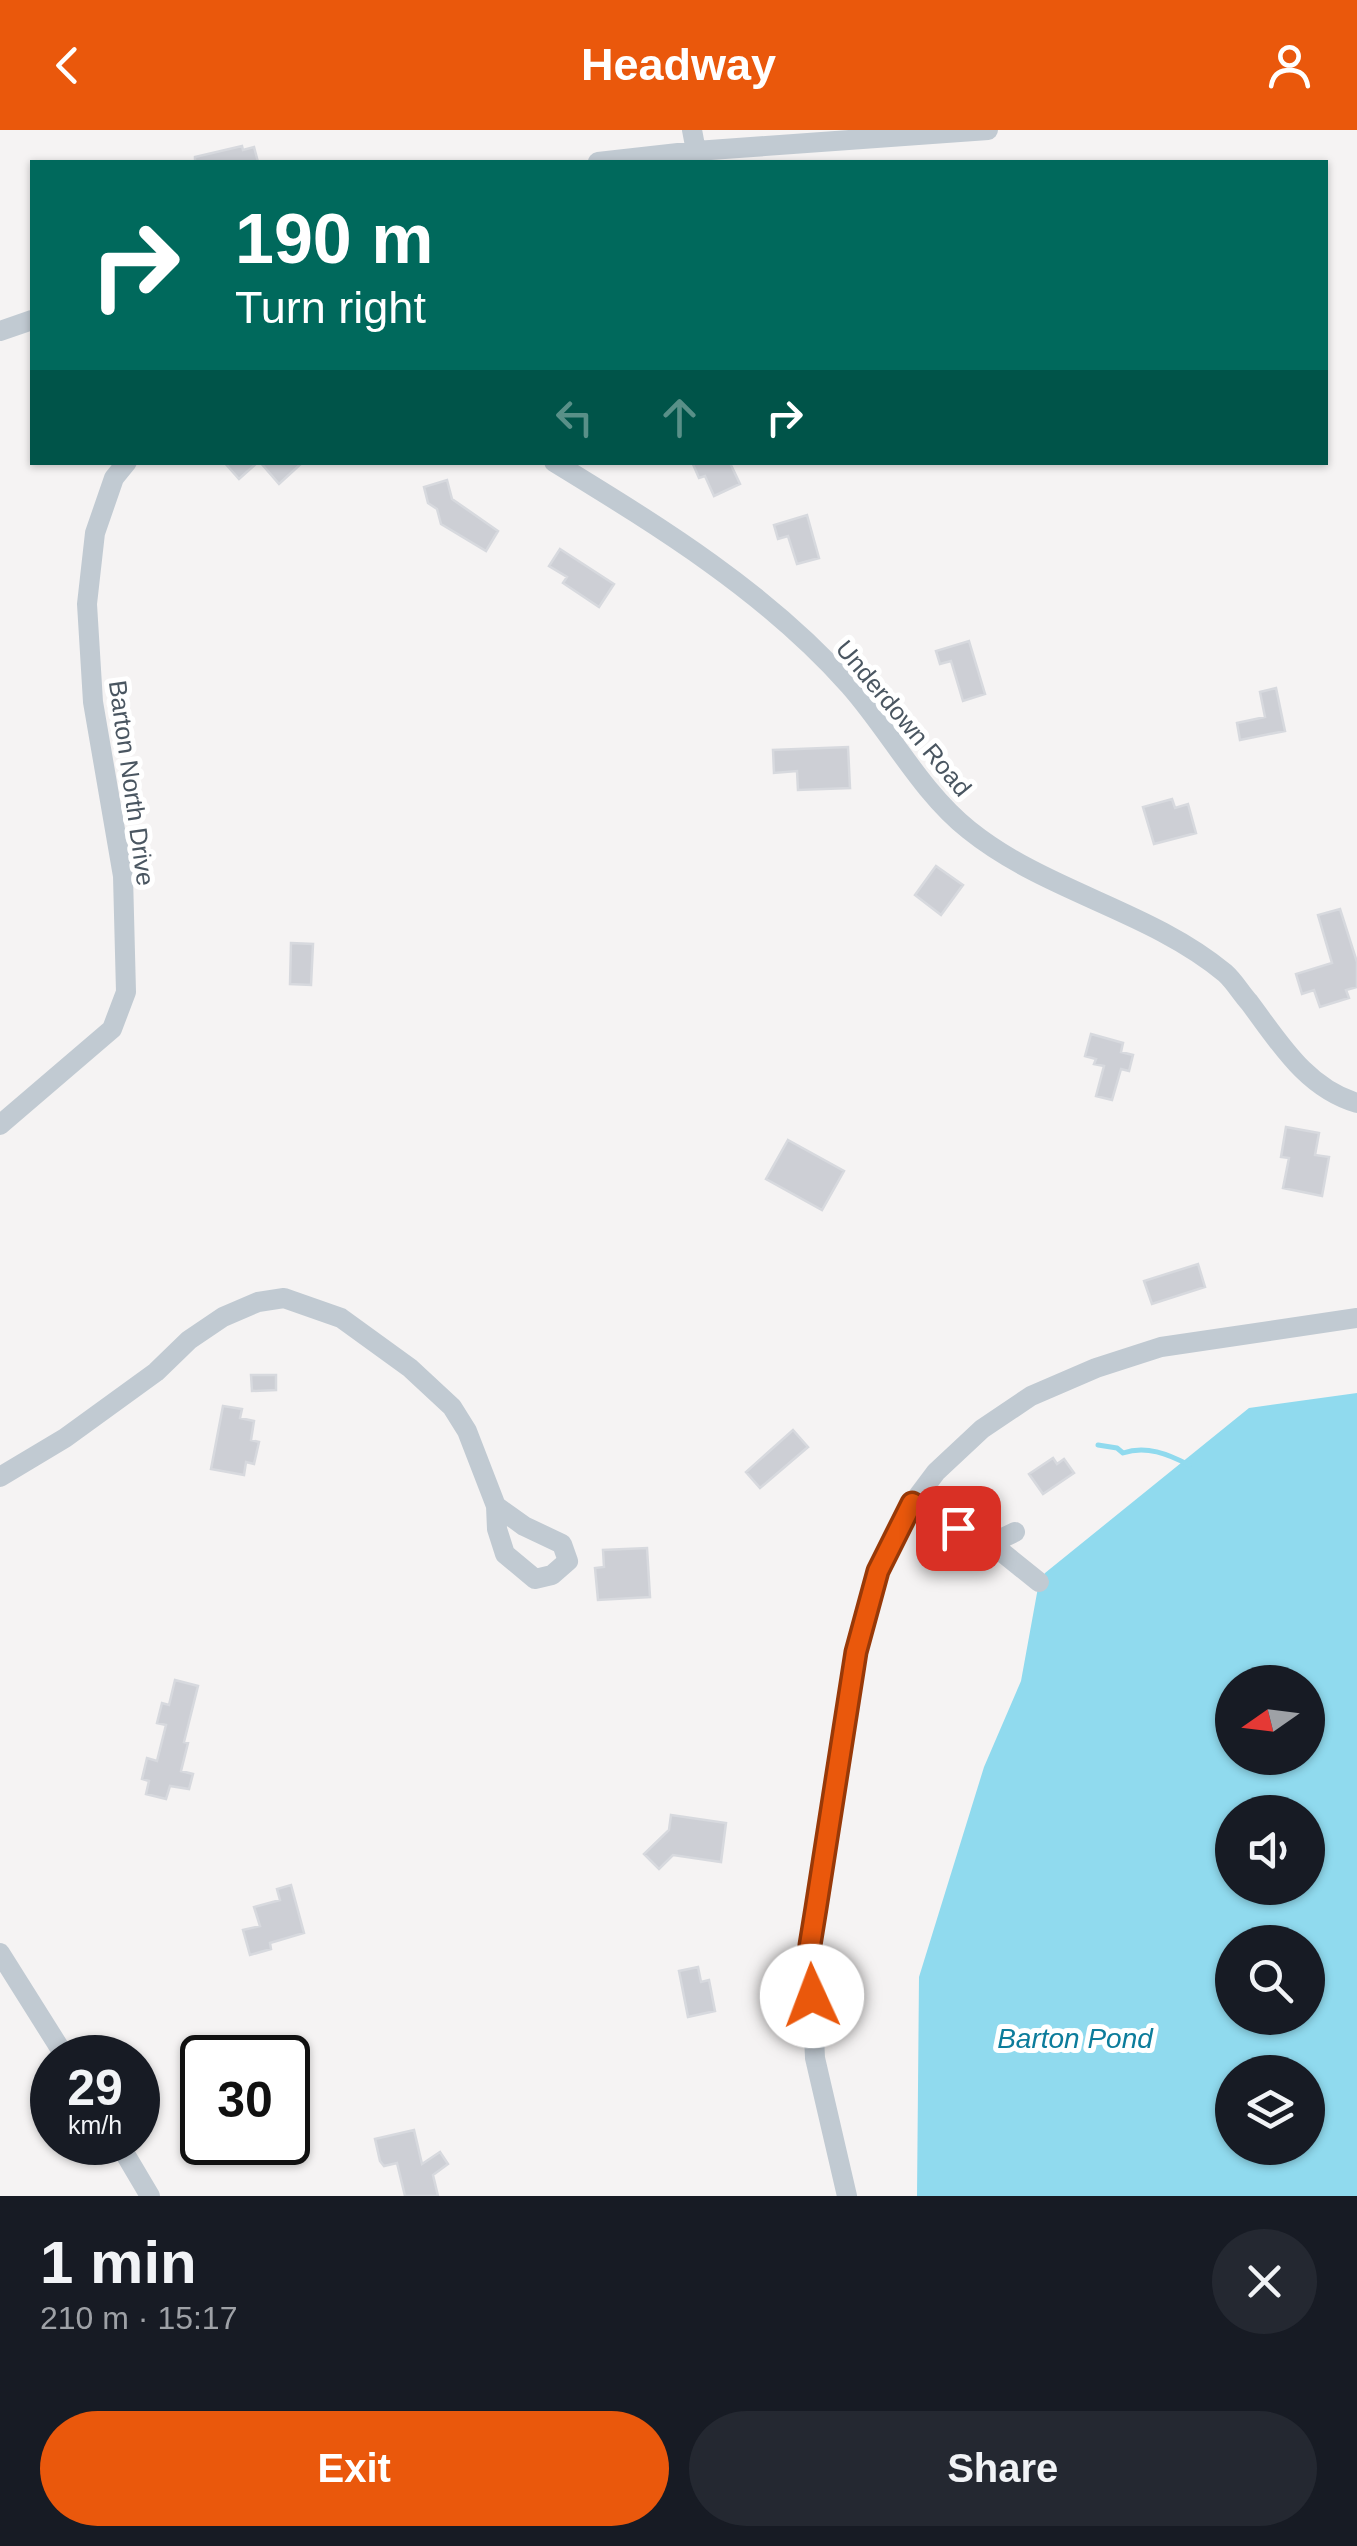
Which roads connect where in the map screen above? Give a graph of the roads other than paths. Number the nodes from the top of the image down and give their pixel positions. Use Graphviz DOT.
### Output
graph roads {
  1 [pos="988,130"];
  2 [pos="694,141"];
  3 [pos="607,160"];
  4 [pos="30,321"];
  5 [pos="0,331"];
  6 [pos="125,465"];
  7 [pos="559,465"];
  8 [pos="1357,1103"];
  9 [pos="0,1125"];
  10 [pos="1357,1318"];
  11 [pos="0,1478"];
  12 [pos="912,1503"];
  13 [pos="496,1506"];
  14 [pos="1014,1532"];
  15 [pos="990,1544"];
  16 [pos="1038,1582"];
  17 [pos="0,1953"];
  18 [pos="52,2035"];
  19 [pos="132,2165"];
  20 [pos="150,2196"];
  21 [pos="847,2196"];
  1 -- 2 [label="street"];
  2 -- 3 [label="street"];
  4 -- 5 [label="street"];
  6 -- 9 [label="street, Barton North Drive"];
  7 -- 8 [label="street, Underdown Road"];
  10 -- 12 [label="street"];
  11 -- 13 [label="street"];
  12 -- 15 [label="street"];
  12 -- 21 [label="street"];
  14 -- 15 [label="street"];
  15 -- 16 [label="street"];
  17 -- 18 [label="street"];
  19 -- 20 [label="street"];
}
